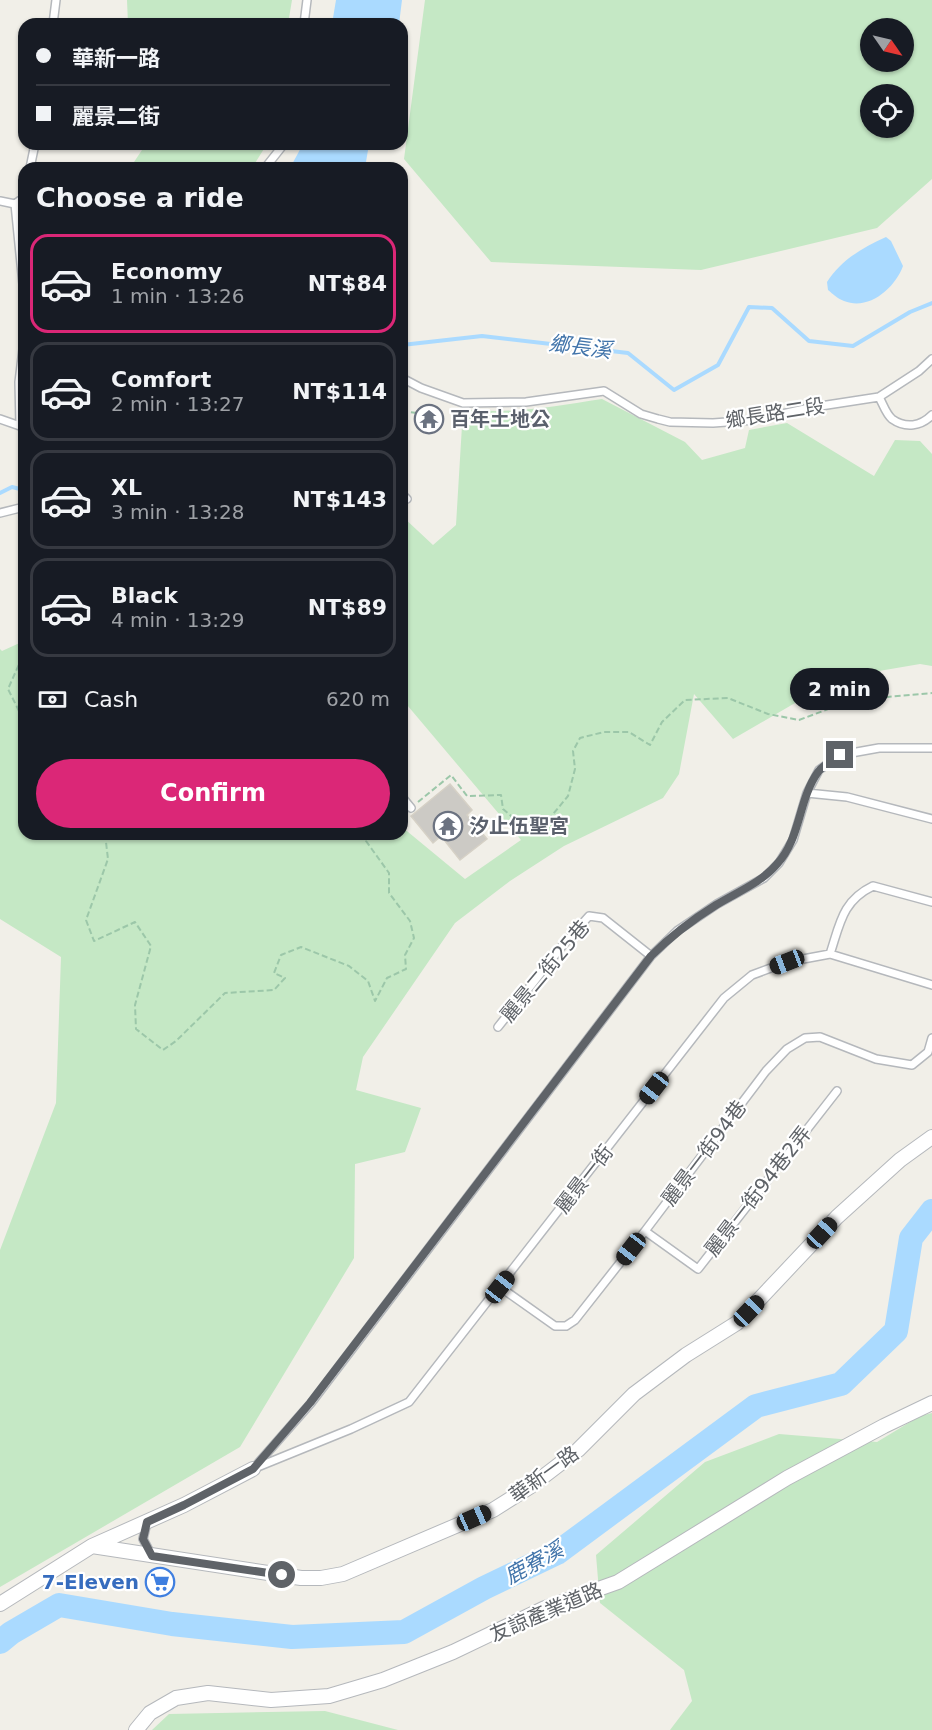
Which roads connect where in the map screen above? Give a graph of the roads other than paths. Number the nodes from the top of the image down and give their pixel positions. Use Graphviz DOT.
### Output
graph roads {
  1 [pos="56,0"];
  2 [pos="307,0"];
  3 [pos="54,18"];
  4 [pos="305,18"];
  5 [pos="279,150"];
  6 [pos="270,162"];
  7 [pos="0,201"];
  8 [pos="18,202"];
  9 [pos="15,204"];
  10 [pos="18,234"];
  11 [pos="932,359"];
  12 [pos="408,381"];
  13 [pos="879,397"];
  14 [pos="932,415"];
  15 [pos="0,419"];
  16 [pos="18,426"];
  17 [pos="18,508"];
  18 [pos="0,513"];
  19 [pos="932,748"];
  20 [pos="807,793"];
  21 [pos="408,804"];
  22 [pos="411,808"];
  23 [pos="932,819"];
  24 [pos="932,902"];
  25 [pos="830,954"];
  26 [pos="651,956"];
  27 [pos="932,985"];
  28 [pos="498,1027"];
  29 [pos="932,1038"];
  30 [pos="837,1091"];
  31 [pos="932,1137"];
  32 [pos="645,1231"];
  33 [pos="500,1287"];
  34 [pos="932,1403"];
  35 [pos="253,1469"];
  36 [pos="147,1522"];
  37 [pos="92,1546"];
  38 [pos="152,1556"];
  39 [pos="0,1604"];
  40 [pos="136,1730"];
  1 -- 3 [label="lane"];
  2 -- 4 [label="lane"];
  5 -- 6 [label="lane"];
  7 -- 9 [label="lane"];
  8 -- 9 [label="lane"];
  9 -- 10 [label="lane"];
  11 -- 13 [label="lane, 鄉長路二段"];
  12 -- 13 [label="lane, 鄉長路二段"];
  13 -- 14 [label="lane"];
  15 -- 16 [label="lane"];
  17 -- 18 [label="lane"];
  19 -- 20 [label="lane"];
  20 -- 23 [label="lane"];
  20 -- 26 [label="lane"];
  21 -- 22 [label="lane"];
  24 -- 25 [label="lane"];
  25 -- 27 [label="lane, 麗景一街"];
  25 -- 33 [label="lane, 麗景一街"];
  26 -- 28 [label="lane, 麗景二街25巷"];
  26 -- 35 [label="lane"];
  29 -- 32 [label="lane, 麗景一街94巷"];
  30 -- 32 [label="lane, 麗景一街94巷2弄"];
  31 -- 38 [label="street, 華新一路"];
  32 -- 33 [label="lane, 麗景一街94巷"];
  33 -- 35 [label="lane, 麗景一街"];
  34 -- 40 [label="street, 友諒產業道路"];
  35 -- 36 [label="street"];
  36 -- 37 [label="street"];
  36 -- 38 [label="lane"];
  37 -- 38 [label="street, 華新一路"];
  37 -- 39 [label="street"];
}
